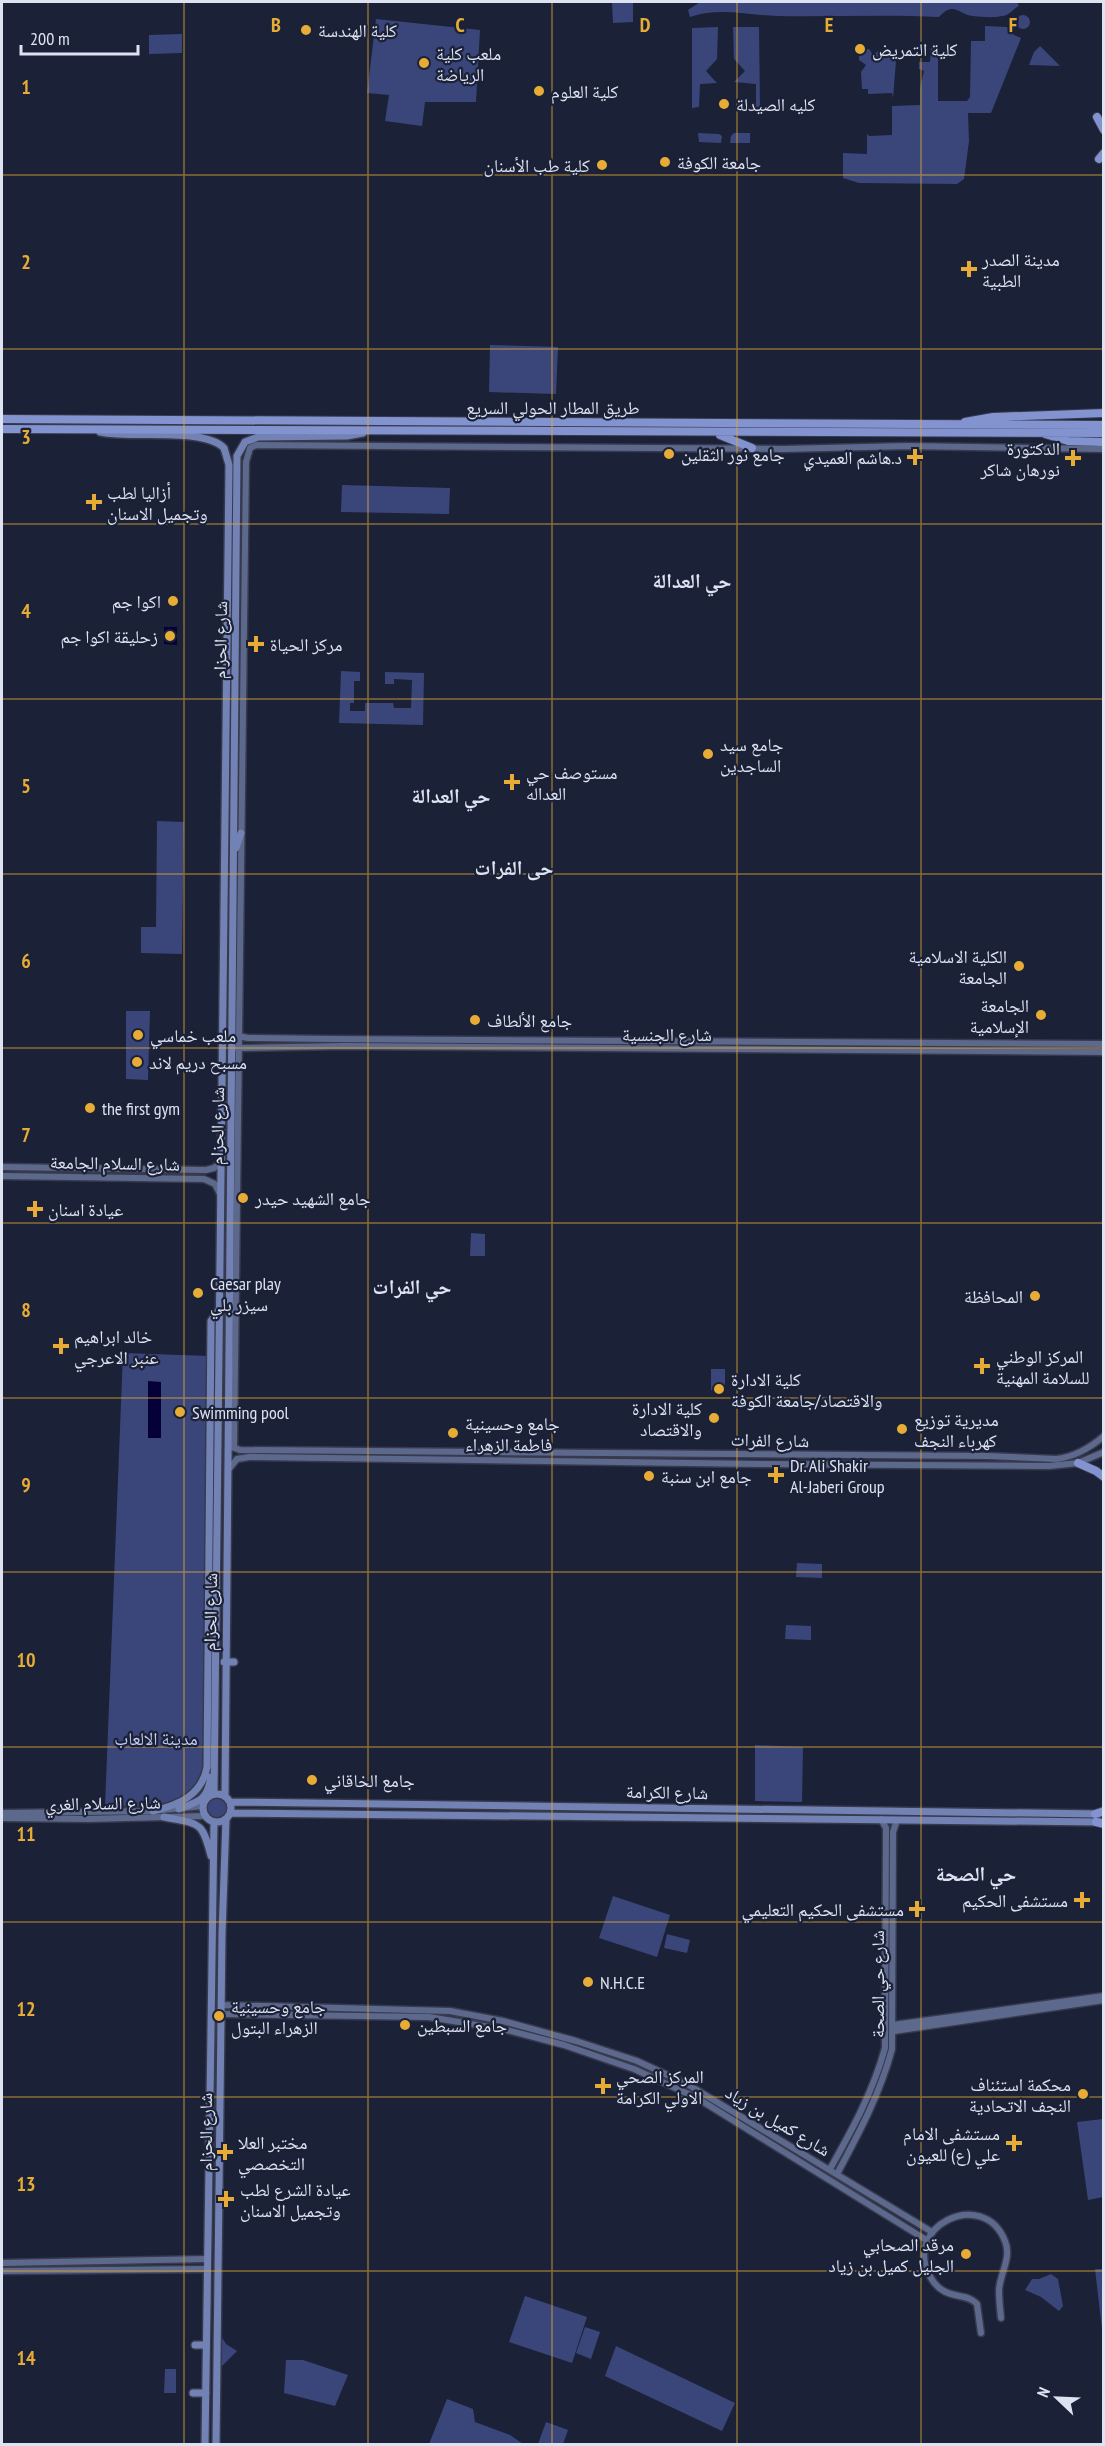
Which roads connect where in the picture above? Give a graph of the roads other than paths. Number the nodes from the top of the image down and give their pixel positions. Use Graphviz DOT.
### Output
graph roads {
  1 [pos="1096,117"];
  2 [pos="1104,130"];
  3 [pos="1104,413"];
  4 [pos="2,419"];
  5 [pos="573,422"];
  6 [pos="586,422"];
  7 [pos="959,425"];
  8 [pos="1104,425"];
  9 [pos="2,429"];
  10 [pos="92,429"];
  11 [pos="378,430"];
  12 [pos="572,432"];
  13 [pos="586,432"];
  14 [pos="710,433"];
  15 [pos="1041,433"];
  16 [pos="1104,433"];
  17 [pos="1104,442"];
  18 [pos="752,448"];
  19 [pos="1104,449"];
  20 [pos="220,491"];
  21 [pos="228,498"];
  22 [pos="236,542"];
  23 [pos="245,542"];
  24 [pos="239,658"];
  25 [pos="226,702"];
  26 [pos="235,702"];
  27 [pos="226,719"];
  28 [pos="234,719"];
  29 [pos="215,771"];
  30 [pos="225,771"];
  31 [pos="241,833"];
  32 [pos="234,856"];
  33 [pos="233,928"];
  34 [pos="223,929"];
  35 [pos="233,945"];
  36 [pos="223,947"];
  37 [pos="236,1034"];
  38 [pos="468,1039"];
  39 [pos="477,1040"];
  40 [pos="1062,1043"];
  41 [pos="1104,1044"];
  42 [pos="726,1045"];
  43 [pos="239,1047"];
  44 [pos="467,1048"];
  45 [pos="477,1048"];
  46 [pos="1062,1052"];
  47 [pos="1104,1052"];
  48 [pos="233,1053"];
  49 [pos="235,1080"];
  50 [pos="220,1162"];
  51 [pos="42,1164"];
  52 [pos="2,1167"];
  53 [pos="34,1167"];
  54 [pos="191,1170"];
  55 [pos="2,1176"];
  56 [pos="191,1179"];
  57 [pos="220,1194"];
  58 [pos="218,1311"];
  59 [pos="232,1348"];
  60 [pos="218,1414"];
  61 [pos="228,1414"];
  62 [pos="218,1430"];
  63 [pos="228,1430"];
  64 [pos="1102,1439"];
  65 [pos="228,1441"];
  66 [pos="234,1448"];
  67 [pos="474,1452"];
  68 [pos="491,1452"];
  69 [pos="1104,1452"];
  70 [pos="249,1454"];
  71 [pos="427,1460"];
  72 [pos="474,1460"];
  73 [pos="491,1460"];
  74 [pos="914,1460"];
  75 [pos="928,1460"];
  76 [pos="530,1461"];
  77 [pos="684,1462"];
  78 [pos="1078,1463"];
  79 [pos="427,1467"];
  80 [pos="530,1468"];
  81 [pos="228,1470"];
  82 [pos="684,1470"];
  83 [pos="1104,1477"];
  84 [pos="214,1516"];
  85 [pos="217,1577"];
  86 [pos="226,1578"];
  87 [pos="225,1593"];
  88 [pos="217,1594"];
  89 [pos="224,1662"];
  90 [pos="234,1662"];
  91 [pos="216,1674"];
  92 [pos="208,1681"];
  93 [pos="215,1751"];
  94 [pos="225,1785"];
  95 [pos="214,1794"];
  96 [pos="225,1796"];
  97 [pos="231,1802"];
  98 [pos="245,1803"];
  99 [pos="469,1805"];
  100 [pos="203,1806"];
  101 [pos="551,1806"];
  102 [pos="758,1808"];
  103 [pos="179,1809"];
  104 [pos="153,1811"];
  105 [pos="1016,1812"];
  106 [pos="2,1813"];
  107 [pos="244,1813"];
  108 [pos="11,1815"];
  109 [pos="468,1815"];
  110 [pos="550,1815"];
  111 [pos="206,1816"];
  112 [pos="228,1816"];
  113 [pos="164,1817"];
  114 [pos="1035,1817"];
  115 [pos="2,1818"];
  116 [pos="758,1818"];
  117 [pos="1101,1818"];
  118 [pos="880,1819"];
  119 [pos="897,1820"];
  120 [pos="1016,1821"];
  121 [pos="214,1822"];
  122 [pos="225,1838"];
  123 [pos="224,1862"];
  124 [pos="233,1862"];
  125 [pos="213,1866"];
  126 [pos="889,1927"];
  127 [pos="889,1936"];
  128 [pos="212,1943"];
  129 [pos="222,1956"];
  130 [pos="1104,1996"];
  131 [pos="1104,2000"];
  132 [pos="221,2005"];
  133 [pos="363,2012"];
  134 [pos="378,2013"];
  135 [pos="221,2014"];
  136 [pos="509,2023"];
  137 [pos="925,2024"];
  138 [pos="523,2026"];
  139 [pos="893,2028"];
  140 [pos="507,2030"];
  141 [pos="522,2034"];
  142 [pos="659,2071"];
  143 [pos="655,2078"];
  144 [pos="675,2078"];
  145 [pos="672,2087"];
  146 [pos="866,2112"];
  147 [pos="857,2120"];
  148 [pos="864,2124"];
  149 [pos="209,2138"];
  150 [pos="220,2138"];
  151 [pos="220,2155"];
  152 [pos="209,2156"];
  153 [pos="830,2169"];
  154 [pos="837,2174"];
  155 [pos="858,2187"];
  156 [pos="852,2194"];
  157 [pos="870,2195"];
  158 [pos="865,2201"];
  159 [pos="932,2232"];
  160 [pos="928,2241"];
  161 [pos="207,2259"];
  162 [pos="194,2260"];
  163 [pos="2,2263"];
  164 [pos="195,2269"];
  165 [pos="207,2269"];
  166 [pos="2,2271"];
  167 [pos="1001,2318"];
  168 [pos="981,2333"];
  169 [pos="195,2345"];
  170 [pos="206,2345"];
  171 [pos="193,2393"];
  172 [pos="206,2393"];
  173 [pos="206,2413"];
  174 [pos="216,2414"];
  175 [pos="205,2432"];
  176 [pos="216,2434"];
  177 [pos="205,2445"];
  178 [pos="216,2445"];
  1 -- 2 [label="highway"];
  3 -- 7 [label="highway"];
  4 -- 5 [label="highway, طريق المطار الحولي السريع"];
  5 -- 6 [label="highway, طريق المطار الحولي السريع"];
  5 -- 12 [label="highway"];
  6 -- 7 [label="highway, طريق المطار الحولي السريع"];
  6 -- 13 [label="highway"];
  7 -- 8 [label="highway, طريق المطار الحولي السريع"];
  9 -- 10 [label="highway, طريق المطار الحولي السريع"];
  10 -- 11 [label="highway, طريق المطار الحولي السريع"];
  10 -- 21 [label="main road, شارع الحزام"];
  11 -- 12 [label="highway, طريق المطار الحولي السريع"];
  11 -- 22 [label="main road, شارع الحزام"];
  12 -- 13 [label="highway, طريق المطار الحولي السريع"];
  13 -- 14 [label="highway, طريق المطار الحولي السريع"];
  14 -- 15 [label="highway, طريق المطار الحولي السريع"];
  14 -- 18 [label="highway"];
  15 -- 16 [label="highway, طريق المطار الحولي السريع"];
  15 -- 17 [label="highway"];
  18 -- 19 [label="main road"];
  18 -- 23 [label="main road"];
  20 -- 21 [label="main road"];
  21 -- 25 [label="main road, شارع الحزام"];
  22 -- 23 [label="main road"];
  22 -- 24 [label="main road, شارع الحزام"];
  23 -- 24 [label="main road"];
  24 -- 26 [label="main road, شارع الحزام"];
  24 -- 31 [label="main road"];
  25 -- 26 [label="main road"];
  25 -- 27 [label="main road, شارع الحزام"];
  26 -- 28 [label="main road, شارع الحزام"];
  27 -- 28 [label="main road"];
  27 -- 30 [label="main road, شارع الحزام"];
  28 -- 32 [label="main road, شارع الحزام"];
  29 -- 30 [label="main road"];
  30 -- 34 [label="main road, شارع الحزام"];
  31 -- 32 [label="main road"];
  31 -- 37 [label="main road"];
  32 -- 33 [label="main road, شارع الحزام"];
  33 -- 34 [label="main road"];
  33 -- 35 [label="main road, شارع الحزام"];
  34 -- 36 [label="main road, شارع الحزام"];
  35 -- 36 [label="main road"];
  35 -- 37 [label="main road, شارع الحزام"];
  36 -- 50 [label="main road, شارع الحزام"];
  37 -- 38 [label="main road, شارع الجنسية"];
  37 -- 43 [label="main road"];
  37 -- 48 [label="main road, شارع الحزام"];
  38 -- 39 [label="main road, شارع الجنسية"];
  38 -- 44 [label="main road"];
  39 -- 42 [label="main road, شارع الجنسية"];
  39 -- 45 [label="main road"];
  40 -- 41 [label="main road, شارع الجنسية"];
  40 -- 42 [label="main road, شارع الجنسية"];
  40 -- 46 [label="main road"];
  42 -- 45 [label="main road, شارع الجنسية"];
  42 -- 46 [label="main road, شارع الجنسية"];
  43 -- 44 [label="main road, شارع الجنسية"];
  43 -- 48 [label="main road"];
  43 -- 49 [label="main road"];
  44 -- 45 [label="main road, شارع الجنسية"];
  46 -- 47 [label="main road, شارع الجنسية"];
  48 -- 49 [label="main road, شارع الحزام"];
  49 -- 59 [label="main road, شارع الحزام"];
  50 -- 54 [label="main road, شارع السلام الجامعة"];
  50 -- 57 [label="main road, شارع الحزام"];
  51 -- 53 [label="main road"];
  52 -- 53 [label="main road, شارع السلام الجامعة"];
  53 -- 54 [label="main road, شارع السلام الجامعة"];
  54 -- 56 [label="main road"];
  55 -- 56 [label="main road, شارع السلام الجامعة"];
  56 -- 57 [label="main road, شارع السلام الجامعة"];
  57 -- 58 [label="main road, شارع الحزام"];
  58 -- 60 [label="main road, شارع الحزام"];
  58 -- 84 [label="main road"];
  59 -- 61 [label="main road, شارع الحزام"];
  59 -- 66 [label="main road"];
  60 -- 61 [label="main road"];
  60 -- 62 [label="main road, شارع الحزام"];
  61 -- 63 [label="main road, شارع الحزام"];
  62 -- 63 [label="main road"];
  62 -- 84 [label="main road, شارع الحزام"];
  63 -- 65 [label="main road, شارع الحزام"];
  64 -- 75 [label="main road, شارع الفرات"];
  65 -- 66 [label="main road"];
  65 -- 81 [label="main road, شارع الحزام"];
  66 -- 70 [label="main road"];
  67 -- 68 [label="main road, شارع الفرات"];
  67 -- 70 [label="main road, شارع الفرات"];
  67 -- 72 [label="main road"];
  68 -- 73 [label="main road"];
  68 -- 74 [label="main road, شارع الفرات"];
  69 -- 78 [label="main road, شارع الفرات"];
  70 -- 71 [label="main road, شارع الفرات"];
  70 -- 81 [label="main road"];
  71 -- 72 [label="main road, شارع الفرات"];
  71 -- 79 [label="main road"];
  72 -- 73 [label="main road, شارع الفرات"];
  73 -- 76 [label="main road, شارع الفرات"];
  74 -- 75 [label="main road, شارع الفرات"];
  74 -- 77 [label="main road, شارع الفرات"];
  75 -- 78 [label="main road, شارع الفرات"];
  76 -- 77 [label="main road, شارع الفرات"];
  76 -- 80 [label="main road"];
  77 -- 82 [label="main road"];
  78 -- 83 [label="highway"];
  81 -- 86 [label="main road, شارع الحزام"];
  84 -- 85 [label="main road, شارع الحزام"];
  84 -- 92 [label="main road"];
  85 -- 86 [label="main road"];
  85 -- 88 [label="main road, شارع الحزام"];
  86 -- 87 [label="main road, شارع الحزام"];
  87 -- 88 [label="main road"];
  87 -- 89 [label="main road, شارع الحزام"];
  88 -- 91 [label="main road, شارع الحزام"];
  89 -- 90 [label="main road"];
  89 -- 94 [label="main road, شارع الحزام"];
  91 -- 92 [label="main road"];
  91 -- 93 [label="main road, شارع الحزام"];
  92 -- 104 [label="main road"];
  93 -- 95 [label="main road, شارع الحزام"];
  93 -- 103 [label="main road"];
  94 -- 96 [label="main road, شارع الحزام"];
  94 -- 98 [label="main road"];
  95 -- 96 [label="main road"];
  95 -- 100 [label="main road"];
  96 -- 97 [label="main road"];
  97 -- 98 [label="main road, شارع الكرامة"];
  97 -- 112 [label="main road"];
  98 -- 99 [label="main road, شارع الكرامة"];
  99 -- 101 [label="main road, شارع الكرامة"];
  99 -- 109 [label="main road"];
  100 -- 103 [label="main road, شارع السلام الغري"];
  100 -- 111 [label="main road"];
  101 -- 102 [label="main road, شارع الكرامة"];
  101 -- 110 [label="main road"];
  102 -- 105 [label="main road, شارع الكرامة"];
  102 -- 116 [label="main road"];
  103 -- 104 [label="main road, شارع السلام الغري"];
  104 -- 108 [label="main road, شارع السلام الغري"];
  105 -- 114 [label="main road, شارع الكرامة"];
  105 -- 120 [label="main road"];
  106 -- 108 [label="main road, شارع السلام الغري"];
  107 -- 109 [label="main road, شارع الكرامة"];
  107 -- 112 [label="main road, شارع الكرامة"];
  107 -- 122 [label="main road"];
  108 -- 113 [label="main road, شارع السلام الغري"];
  108 -- 115 [label="main road, شارع السلام الغري"];
  109 -- 110 [label="main road, شارع الكرامة"];
  110 -- 116 [label="main road, شارع الكرامة"];
  111 -- 113 [label="main road, شارع السلام الغري"];
  111 -- 121 [label="main road"];
  112 -- 121 [label="main road"];
  112 -- 122 [label="main road, شارع الحزام"];
  113 -- 125 [label="main road"];
  114 -- 117 [label="main road, شارع الكرامة"];
  114 -- 120 [label="main road, شارع الكرامة"];
  116 -- 118 [label="main road, شارع الكرامة"];
  118 -- 119 [label="main road, شارع الكرامة"];
  118 -- 126 [label="main road, شارع حي الصحة"];
  119 -- 120 [label="main road, شارع الكرامة"];
  119 -- 126 [label="main road, شارع حي الصحة"];
  121 -- 125 [label="main road, شارع الحزام"];
  122 -- 123 [label="main road, شارع الحزام"];
  123 -- 124 [label="main road"];
  123 -- 129 [label="main road, شارع الحزام"];
  125 -- 128 [label="main road, شارع الحزام"];
  126 -- 127 [label="main road, شارع حي الصحة"];
  127 -- 139 [label="main road, شارع حي الصحة"];
  127 -- 146 [label="main road, شارع حي الصحة"];
  128 -- 129 [label="main road"];
  128 -- 149 [label="main road, شارع الحزام"];
  129 -- 132 [label="main road, شارع الحزام"];
  130 -- 137 [label="main road"];
  131 -- 137 [label="main road"];
  132 -- 133 [label="main road"];
  132 -- 135 [label="main road, شارع الحزام"];
  133 -- 134 [label="main road"];
  133 -- 135 [label="main road"];
  134 -- 136 [label="main road, شارع كميل بن زياد"];
  134 -- 140 [label="main road, شارع كميل بن زياد"];
  135 -- 150 [label="main road, شارع الحزام"];
  136 -- 138 [label="main road, شارع كميل بن زياد"];
  136 -- 140 [label="main road"];
  137 -- 139 [label="main road"];
  138 -- 141 [label="main road"];
  138 -- 142 [label="main road, شارع كميل بن زياد"];
  139 -- 146 [label="main road, شارع حي الصحة"];
  140 -- 141 [label="main road, شارع كميل بن زياد"];
  141 -- 143 [label="main road, شارع كميل بن زياد"];
  142 -- 143 [label="main road"];
  142 -- 144 [label="main road, شارع كميل بن زياد"];
  143 -- 145 [label="main road, شارع كميل بن زياد"];
  144 -- 145 [label="main road"];
  144 -- 153 [label="main road, شارع كميل بن زياد"];
  145 -- 156 [label="main road, شارع كميل بن زياد"];
  146 -- 147 [label="main road, شارع حي الصحة"];
  146 -- 148 [label="main road, شارع حي الصحة"];
  147 -- 148 [label="main road"];
  147 -- 153 [label="main road, شارع حي الصحة"];
  148 -- 154 [label="main road, شارع حي الصحة"];
  149 -- 150 [label="main road"];
  149 -- 152 [label="main road, شارع الحزام"];
  150 -- 151 [label="main road, شارع الحزام"];
  151 -- 152 [label="main road"];
  151 -- 174 [label="main road, شارع الحزام"];
  152 -- 161 [label="main road, شارع الحزام"];
  153 -- 154 [label="main road, شارع كميل بن زياد"];
  154 -- 155 [label="main road, شارع كميل بن زياد"];
  155 -- 156 [label="main road"];
  155 -- 157 [label="main road, شارع كميل بن زياد"];
  156 -- 158 [label="main road, شارع كميل بن زياد"];
  157 -- 158 [label="main road"];
  157 -- 159 [label="main road, شارع كميل بن زياد"];
  158 -- 160 [label="main road, شارع كميل بن زياد"];
  159 -- 160 [label="main road"];
  159 -- 167 [label="main road"];
  160 -- 168 [label="main road"];
  161 -- 162 [label="main road"];
  161 -- 165 [label="main road, شارع الحزام"];
  162 -- 163 [label="main road"];
  162 -- 164 [label="main road"];
  164 -- 165 [label="main road"];
  164 -- 166 [label="main road"];
  165 -- 170 [label="main road, شارع الحزام"];
  169 -- 170 [label="main road"];
  170 -- 172 [label="main road, شارع الحزام"];
  171 -- 172 [label="main road"];
  172 -- 173 [label="main road, شارع الحزام"];
  173 -- 174 [label="main road"];
  173 -- 175 [label="main road, شارع الحزام"];
  174 -- 176 [label="main road, شارع الحزام"];
  175 -- 176 [label="main road"];
  175 -- 177 [label="main road, شارع الحزام"];
  176 -- 178 [label="main road, شارع الحزام"];
}
